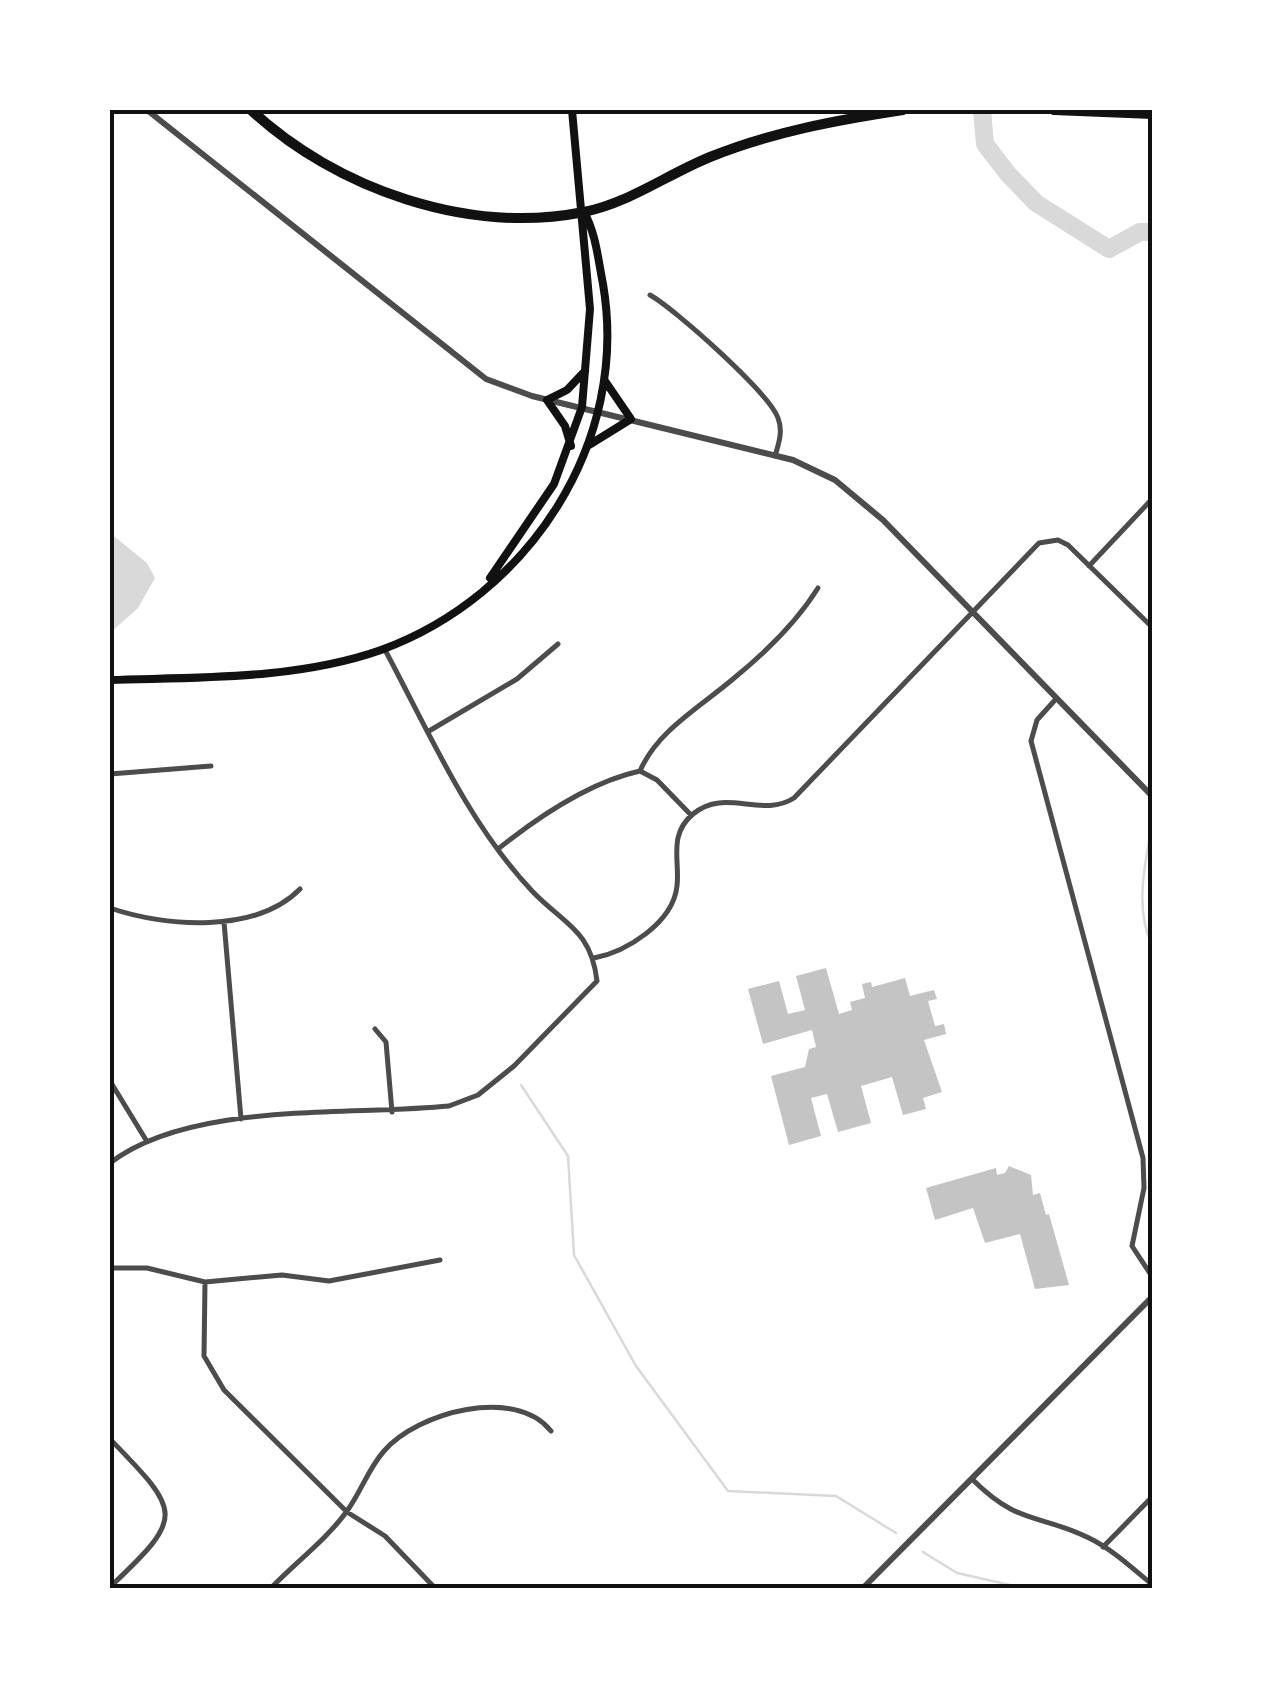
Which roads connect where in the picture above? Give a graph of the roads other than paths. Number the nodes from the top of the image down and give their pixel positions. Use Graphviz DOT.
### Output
graph roads {
  1 [pos="147,110"];
  2 [pos="251,110"];
  3 [pos="572,110"];
  4 [pos="902,110"];
  5 [pos="1054,110"];
  6 [pos="1153,114"];
  7 [pos="584,212"];
  8 [pos="650,294"];
  9 [pos="588,368"];
  10 [pos="605,381"];
  11 [pos="548,400"];
  12 [pos="582,408"];
  13 [pos="600,412"];
  14 [pos="631,419"];
  15 [pos="571,446"];
  16 [pos="587,446"];
  17 [pos="775,456"];
  18 [pos="1153,498"];
  19 [pos="1089,566"];
  20 [pos="818,588"];
  21 [pos="482,589"];
  22 [pos="974,613"];
  23 [pos="1153,628"];
  24 [pos="558,644"];
  25 [pos="384,648"];
  26 [pos="110,680"];
  27 [pos="1055,700"];
  28 [pos="429,730"];
  29 [pos="211,766"];
  30 [pos="640,771"];
  31 [pos="110,774"];
  32 [pos="1151,794"];
  33 [pos="691,815"];
  34 [pos="497,849"];
  35 [pos="300,889"];
  36 [pos="110,908"];
  37 [pos="224,921"];
  38 [pos="594,958"];
  39 [pos="374,1029"];
  40 [pos="110,1082"];
  41 [pos="392,1112"];
  42 [pos="241,1119"];
  43 [pos="146,1140"];
  44 [pos="110,1163"];
  45 [pos="440,1260"];
  46 [pos="110,1268"];
  47 [pos="1153,1278"];
  48 [pos="205,1282"];
  49 [pos="1153,1296"];
  50 [pos="551,1431"];
  51 [pos="110,1439"];
  52 [pos="970,1477"];
  53 [pos="1153,1496"];
  54 [pos="347,1512"];
  55 [pos="1104,1547"];
  56 [pos="1153,1585"];
  57 [pos="110,1587"];
  58 [pos="270,1588"];
  59 [pos="435,1588"];
  60 [pos="863,1588"];
  1 -- 11 [label="street"];
  2 -- 7 [label="highway"];
  3 -- 7 [label="main road"];
  4 -- 7 [label="highway"];
  5 -- 6 [label="highway"];
  7 -- 9 [label="main road"];
  7 -- 10 [label="main road"];
  8 -- 17 [label="street"];
  9 -- 11 [label="main road"];
  9 -- 12 [label="main road"];
  10 -- 13 [label="main road"];
  10 -- 14 [label="main road"];
  11 -- 12 [label="street"];
  11 -- 15 [label="main road"];
  12 -- 13 [label="street"];
  12 -- 15 [label="main road"];
  13 -- 14 [label="street"];
  13 -- 16 [label="main road"];
  14 -- 16 [label="main road"];
  14 -- 17 [label="street"];
  15 -- 21 [label="main road"];
  16 -- 21 [label="main road"];
  17 -- 22 [label="street"];
  18 -- 19 [label="street"];
  19 -- 22 [label="street"];
  19 -- 23 [label="street"];
  20 -- 30 [label="street"];
  21 -- 25 [label="main road"];
  22 -- 27 [label="street"];
  22 -- 33 [label="street"];
  24 -- 28 [label="street"];
  25 -- 26 [label="main road"];
  25 -- 28 [label="street"];
  27 -- 32 [label="street"];
  27 -- 47 [label="street"];
  28 -- 34 [label="street"];
  29 -- 31 [label="street"];
  30 -- 33 [label="street"];
  30 -- 34 [label="street"];
  33 -- 38 [label="street"];
  34 -- 38 [label="street"];
  35 -- 37 [label="street"];
  36 -- 37 [label="street"];
  37 -- 42 [label="street"];
  38 -- 41 [label="street"];
  39 -- 41 [label="street"];
  40 -- 43 [label="street"];
  41 -- 42 [label="street"];
  42 -- 43 [label="street"];
  43 -- 44 [label="street"];
  45 -- 48 [label="street"];
  46 -- 48 [label="street"];
  48 -- 54 [label="street"];
  49 -- 52 [label="street"];
  50 -- 54 [label="street"];
  51 -- 57 [label="street"];
  52 -- 55 [label="street"];
  52 -- 60 [label="street"];
  53 -- 55 [label="street"];
  54 -- 58 [label="street"];
  54 -- 59 [label="street"];
  55 -- 56 [label="street"];
}
